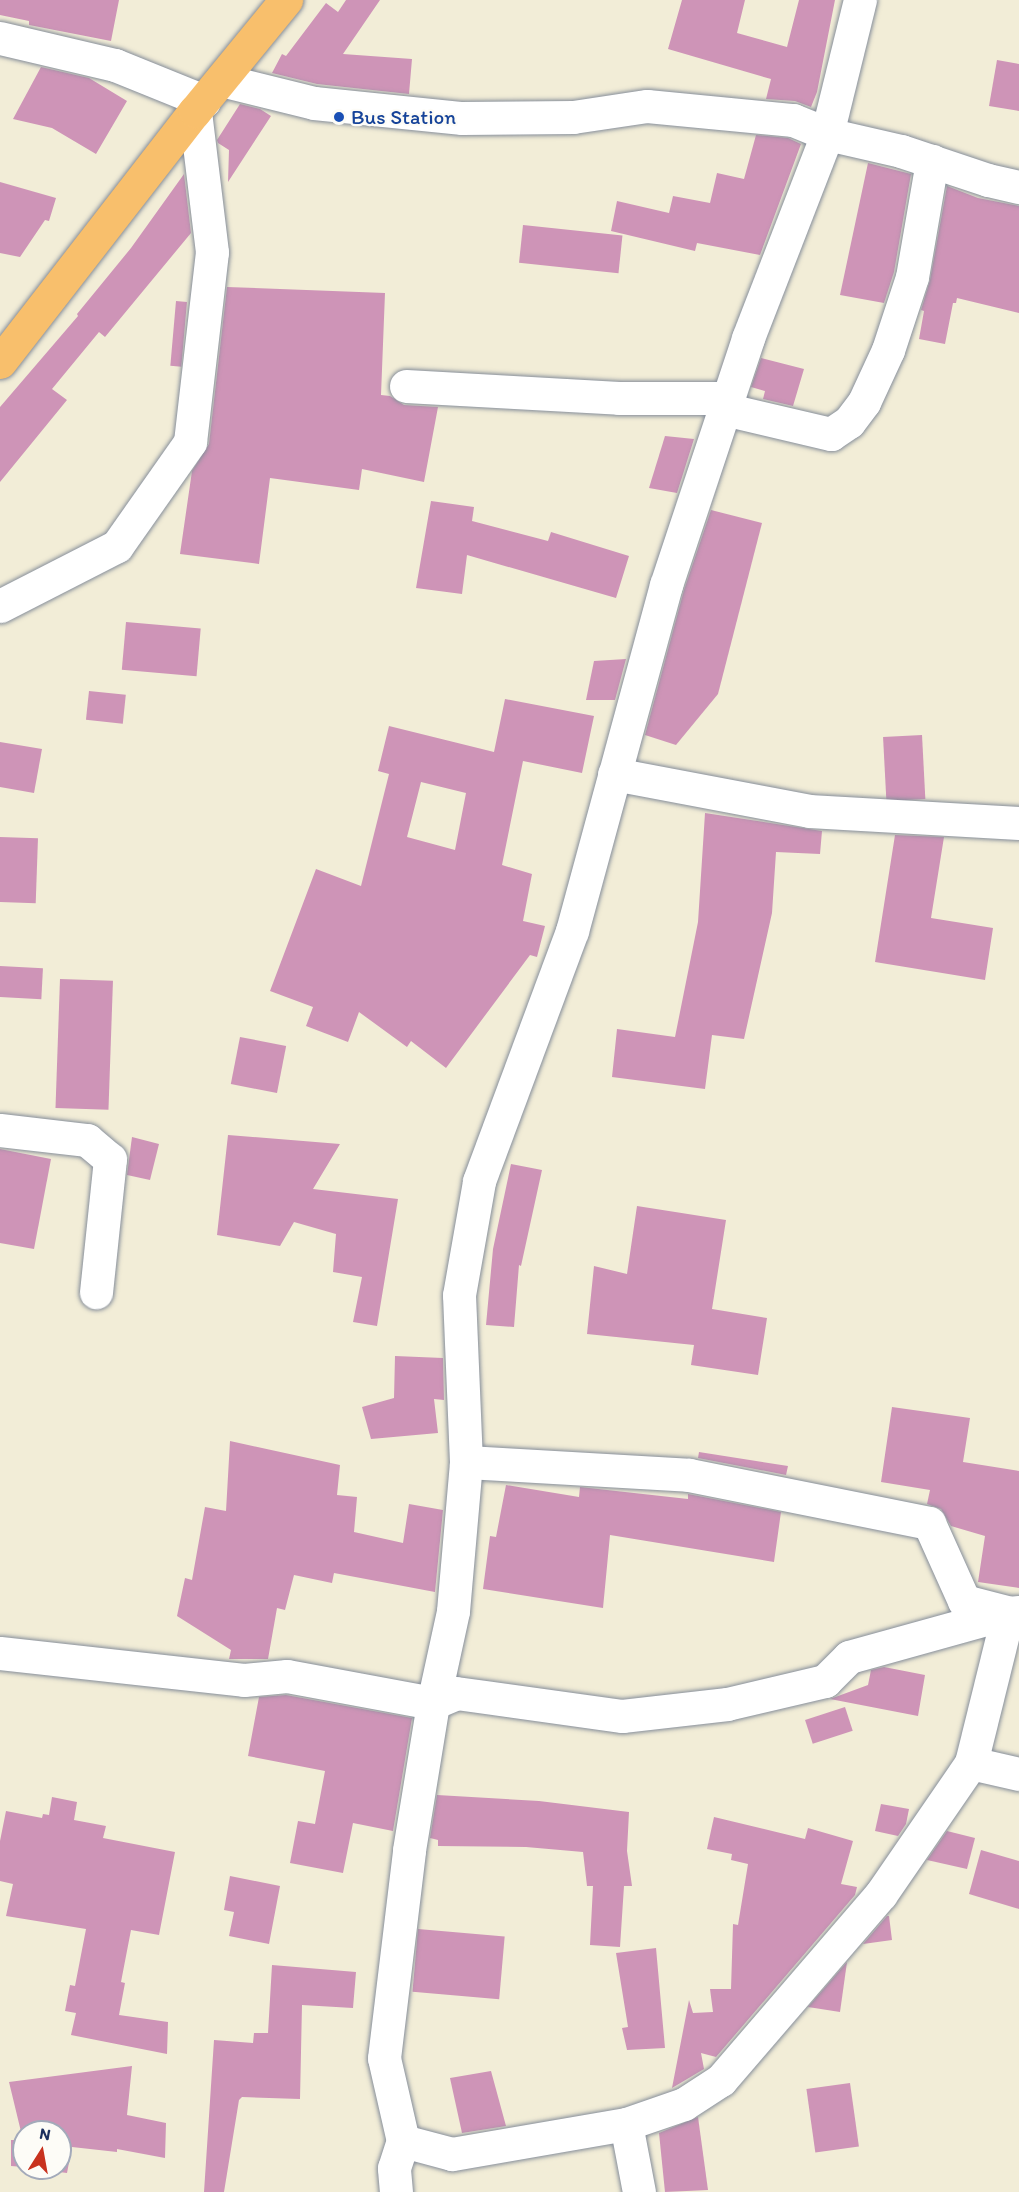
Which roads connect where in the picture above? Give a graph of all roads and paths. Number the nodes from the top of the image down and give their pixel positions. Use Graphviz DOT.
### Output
graph roads {
  1 [pos="286,0"];
  2 [pos="860,0"];
  3 [pos="0,38"];
  4 [pos="206,97"];
  5 [pos="828,134"];
  6 [pos="932,161"];
  7 [pos="1019,187"];
  8 [pos="0,362"];
  9 [pos="405,386"];
  10 [pos="726,404"];
  11 [pos="0,606"];
  12 [pos="614,774"];
  13 [pos="1019,823"];
  14 [pos="0,1130"];
  15 [pos="96,1292"];
  16 [pos="466,1462"];
  17 [pos="1013,1612"];
  18 [pos="0,1653"];
  19 [pos="433,1703"];
  20 [pos="971,1763"];
  21 [pos="1019,1774"];
  22 [pos="626,2124"];
  23 [pos="403,2141"];
  24 [pos="396,2192"];
  25 [pos="639,2192"];
  1 -- 4 [label="highway"];
  2 -- 5 [label="street"];
  3 -- 4 [label="street"];
  4 -- 5 [label="street"];
  4 -- 8 [label="highway"];
  4 -- 11 [label="street"];
  5 -- 6 [label="street"];
  5 -- 10 [label="street"];
  6 -- 7 [label="street"];
  6 -- 10 [label="street"];
  9 -- 10 [label="street"];
  10 -- 12 [label="street"];
  12 -- 13 [label="street"];
  12 -- 16 [label="street"];
  14 -- 15 [label="street"];
  16 -- 17 [label="street"];
  16 -- 19 [label="street"];
  17 -- 19 [label="street"];
  17 -- 20 [label="street"];
  18 -- 19 [label="street"];
  19 -- 23 [label="street"];
  20 -- 21 [label="street"];
  20 -- 22 [label="street"];
  22 -- 23 [label="street"];
  22 -- 25 [label="street"];
  23 -- 24 [label="street"];
}
